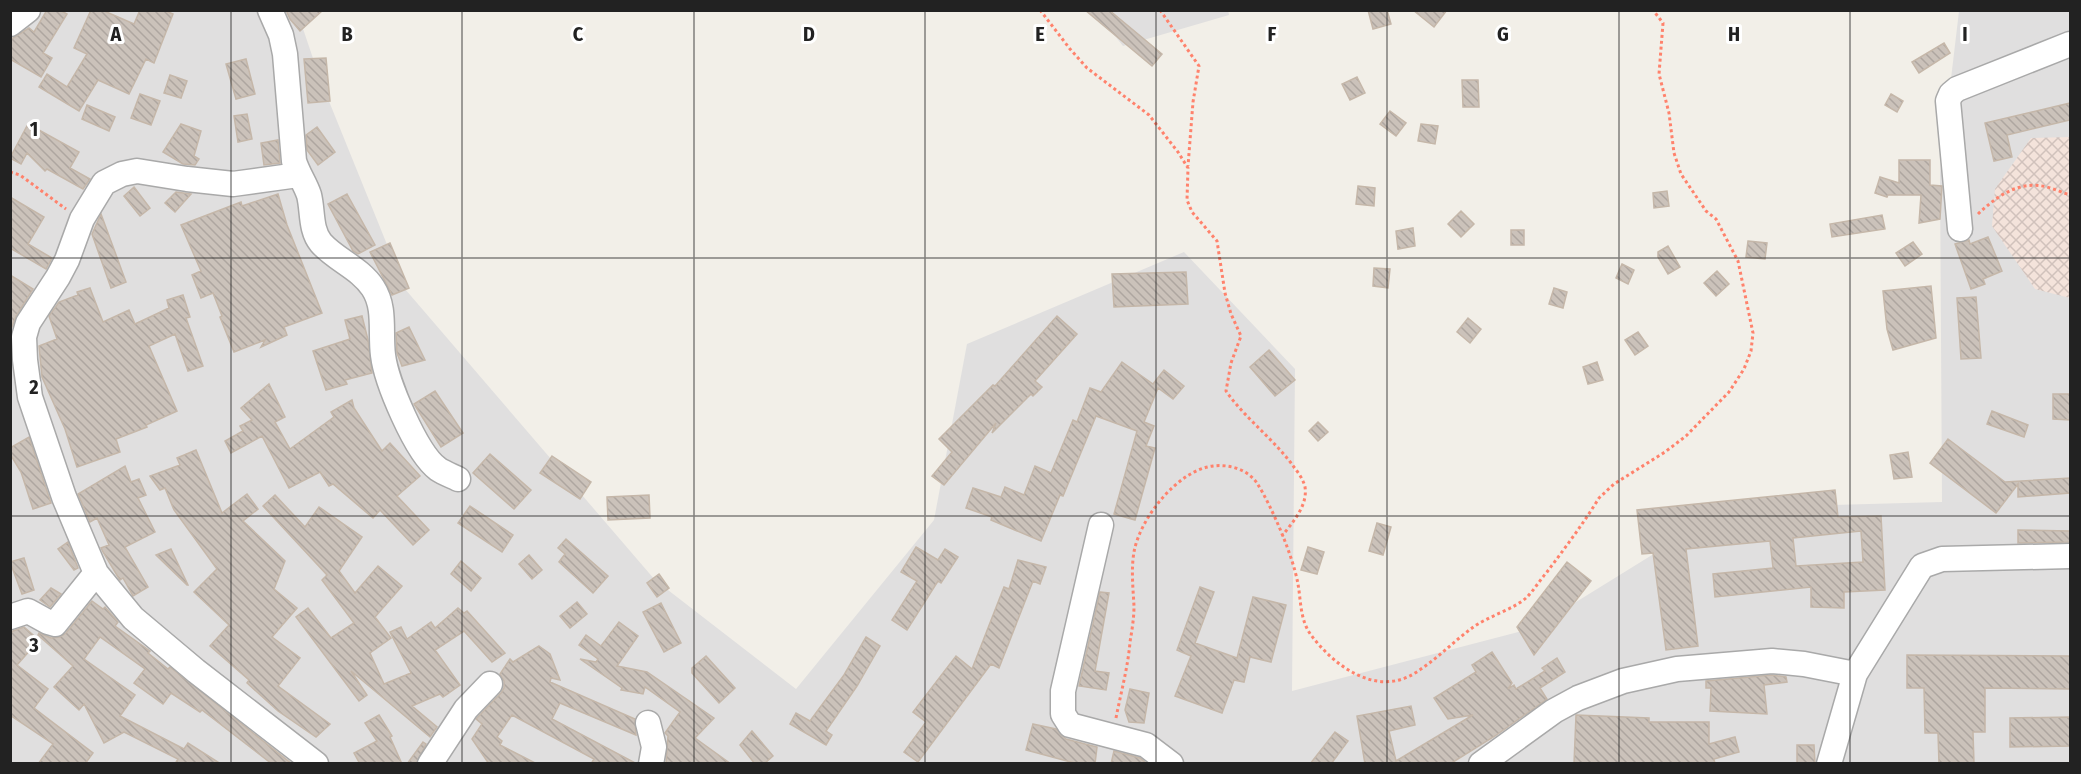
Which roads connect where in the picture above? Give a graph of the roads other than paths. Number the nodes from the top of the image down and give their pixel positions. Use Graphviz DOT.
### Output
graph roads {
  1 [pos="28,10"];
  2 [pos="270,10"];
  3 [pos="10,24"];
  4 [pos="2070,44"];
  5 [pos="298,175"];
  6 [pos="1960,229"];
  7 [pos="458,479"];
  8 [pos="1101,525"];
  9 [pos="2070,556"];
  10 [pos="96,573"];
  11 [pos="10,617"];
  12 [pos="1855,674"];
  13 [pos="490,684"];
  14 [pos="648,723"];
  15 [pos="316,764"];
  16 [pos="430,764"];
  17 [pos="651,764"];
  18 [pos="1171,764"];
  19 [pos="1481,764"];
  20 [pos="1829,764"];
  1 -- 3 [label="street"];
  2 -- 5 [label="street"];
  4 -- 6 [label="street"];
  5 -- 7 [label="street"];
  5 -- 10 [label="street"];
  8 -- 18 [label="street"];
  9 -- 12 [label="street"];
  10 -- 11 [label="street"];
  10 -- 15 [label="street"];
  12 -- 19 [label="street"];
  12 -- 20 [label="street"];
  13 -- 16 [label="street"];
  14 -- 17 [label="street"];
}
